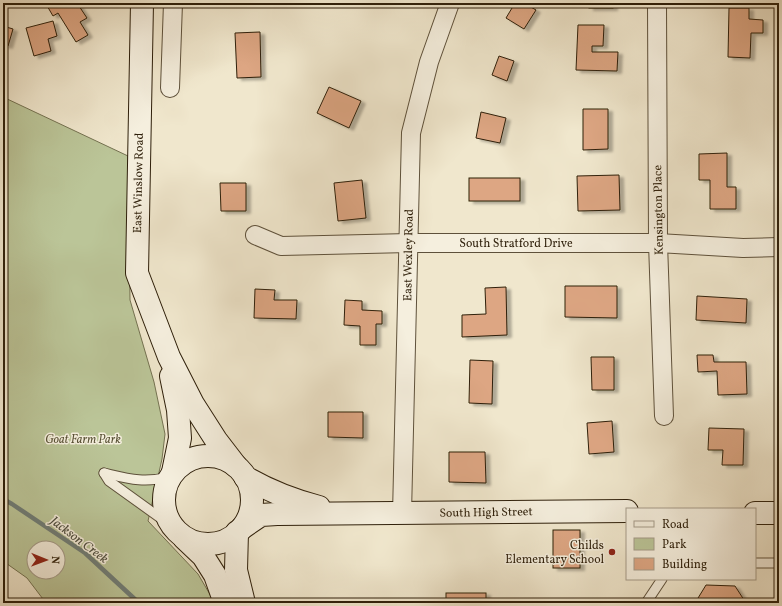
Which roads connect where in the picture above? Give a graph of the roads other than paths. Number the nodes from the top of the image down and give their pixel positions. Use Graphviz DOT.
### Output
graph roads {
  1 [pos="142,3"];
  2 [pos="173,3"];
  3 [pos="450,3"];
  4 [pos="657,3"];
  5 [pos="170,88"];
  6 [pos="255,235"];
  7 [pos="409,243"];
  8 [pos="658,243"];
  9 [pos="779,247"];
  10 [pos="168,357"];
  11 [pos="664,416"];
  12 [pos="240,472"];
  13 [pos="172,475"];
  14 [pos="626,512"];
  15 [pos="756,513"];
  16 [pos="779,513"];
  17 [pos="345,514"];
  18 [pos="402,514"];
  19 [pos="239,530"];
  20 [pos="178,532"];
  21 [pos="756,563"];
  22 [pos="779,563"];
  23 [pos="661,580"];
  24 [pos="225,603"];
  25 [pos="244,603"];
  26 [pos="646,603"];
  1 -- 10 [label="main road, East Winslow Road"];
  2 -- 5 [label="street"];
  3 -- 7 [label="street, East Wexley Road"];
  4 -- 8 [label="street, Kensington Place"];
  6 -- 7 [label="street, South Stratford Drive"];
  7 -- 8 [label="street, South Stratford Drive"];
  7 -- 18 [label="street, East Wexley Road"];
  8 -- 9 [label="street, South Stratford Drive"];
  8 -- 11 [label="street, Kensington Place"];
  10 -- 12 [label="main road, East Winslow Road"];
  10 -- 13 [label="main road, East Winslow Road"];
  12 -- 13 [label="main road"];
  12 -- 17 [label="main road, South High Street"];
  12 -- 19 [label="main road"];
  13 -- 20 [label="main road"];
  13 -- 20 [label="lane"];
  14 -- 18 [label="main road, South High Street"];
  15 -- 16 [label="main road"];
  17 -- 18 [label="main road, South High Street"];
  17 -- 19 [label="main road, South High Street"];
  19 -- 20 [label="main road"];
  19 -- 25 [label="main road"];
  20 -- 24 [label="main road"];
  21 -- 22 [label="lane"];
  23 -- 26 [label="lane"];
}
